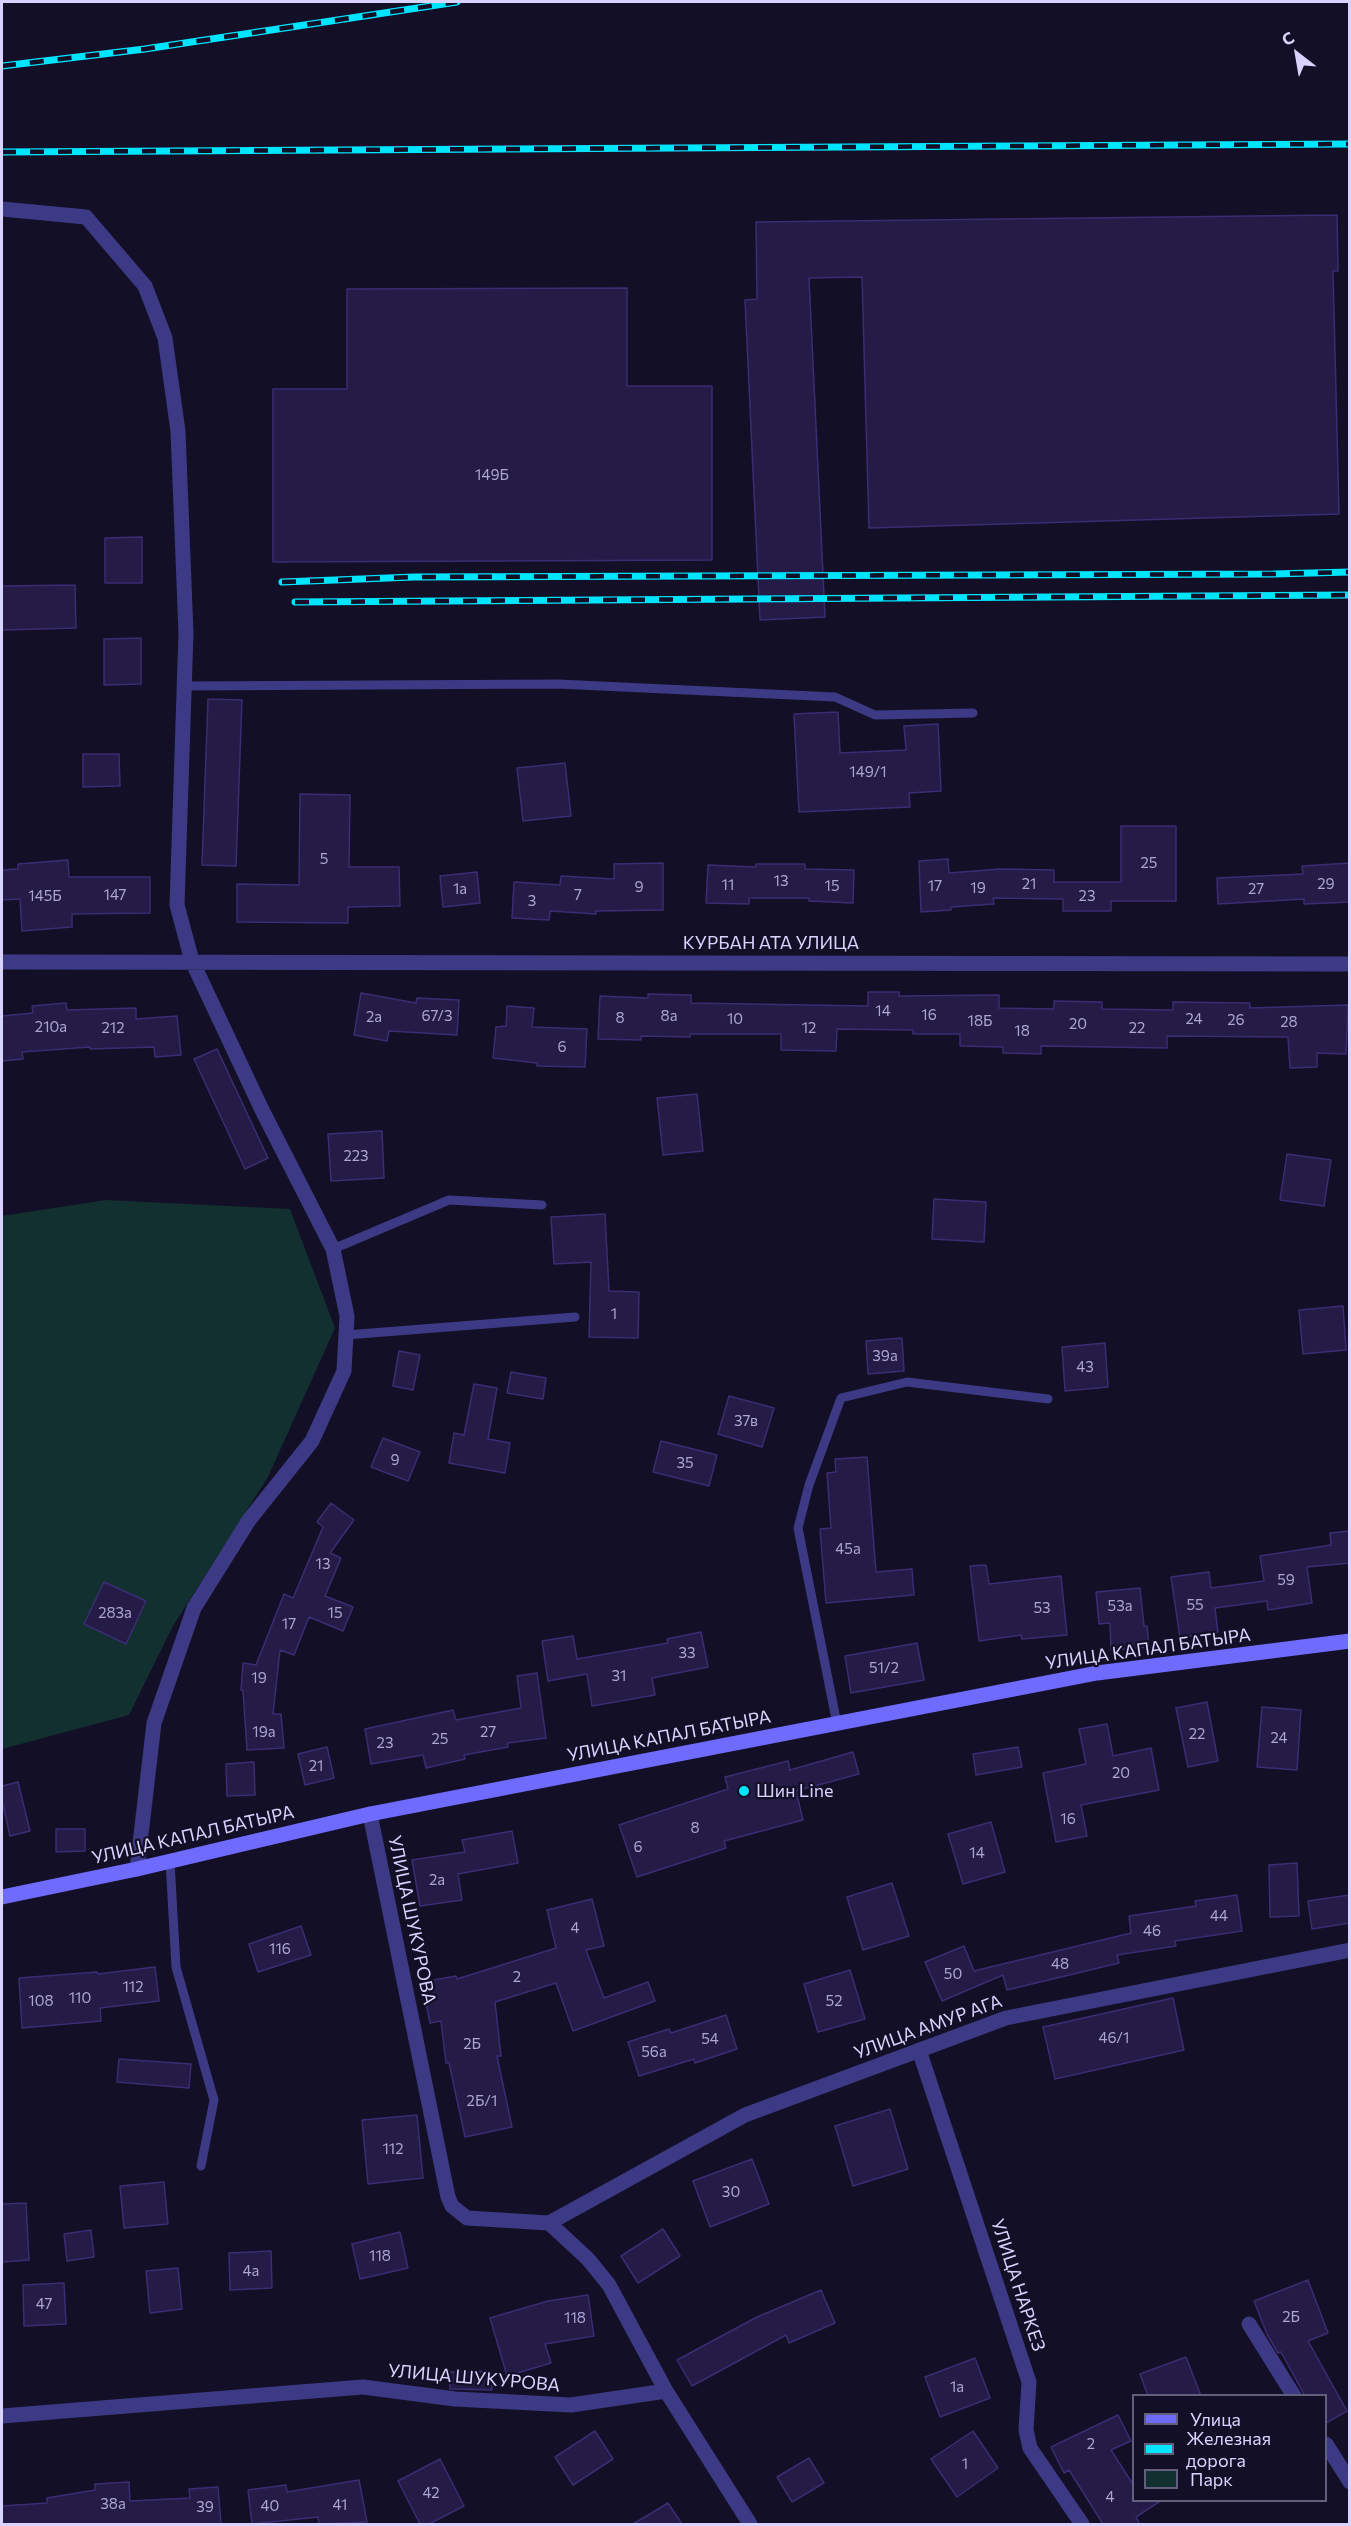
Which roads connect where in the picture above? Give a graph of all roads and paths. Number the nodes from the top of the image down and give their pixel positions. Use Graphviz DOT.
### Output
graph roads {
  1 [pos="2,209"];
  2 [pos="184,686"];
  3 [pos="973,712"];
  4 [pos="2,962"];
  5 [pos="192,962"];
  6 [pos="1350,964"];
  7 [pos="542,1205"];
  8 [pos="333,1249"];
  9 [pos="575,1317"];
  10 [pos="346,1335"];
  11 [pos="1048,1400"];
  12 [pos="1350,1641"];
  13 [pos="837,1724"];
  14 [pos="370,1814"];
  15 [pos="170,1862"];
  16 [pos="137,1869"];
  17 [pos="2,1897"];
  18 [pos="1350,1950"];
  19 [pos="919,2050"];
  20 [pos="201,2166"];
  21 [pos="549,2223"];
  22 [pos="1249,2324"];
  23 [pos="666,2391"];
  24 [pos="1293,2394"];
  25 [pos="2,2416"];
  26 [pos="1327,2446"];
  27 [pos="1350,2482"];
  28 [pos="750,2524"];
  29 [pos="1082,2524"];
  1 -- 2 [label="street"];
  2 -- 3 [label="lane"];
  2 -- 5 [label="street"];
  4 -- 5 [label="street, КУРБАН АТА УЛИЦА"];
  5 -- 6 [label="street, КУРБАН АТА УЛИЦА"];
  5 -- 8 [label="street"];
  7 -- 8 [label="lane"];
  8 -- 10 [label="street"];
  9 -- 10 [label="lane"];
  10 -- 16 [label="street"];
  11 -- 13 [label="lane"];
  12 -- 13 [label="main road, УЛИЦА КАПАЛ БАТЫРА"];
  13 -- 14 [label="main road, УЛИЦА КАПАЛ БАТЫРА"];
  14 -- 15 [label="main road, УЛИЦА КАПАЛ БАТЫРА"];
  14 -- 21 [label="street, УЛИЦА ШУКУРОВА"];
  15 -- 16 [label="main road, УЛИЦА КАПАЛ БАТЫРА"];
  15 -- 20 [label="lane"];
  16 -- 17 [label="main road, УЛИЦА КАПАЛ БАТЫРА"];
  18 -- 19 [label="street, УЛИЦА АМУР АГА"];
  19 -- 21 [label="street, УЛИЦА АМУР АГА"];
  19 -- 29 [label="street, УЛИЦА НАРКЕЗ"];
  21 -- 23 [label="street"];
  22 -- 24 [label="street"];
  23 -- 25 [label="street, УЛИЦА ШУКУРОВА"];
  23 -- 28 [label="street"];
  26 -- 27 [label="street"];
}
